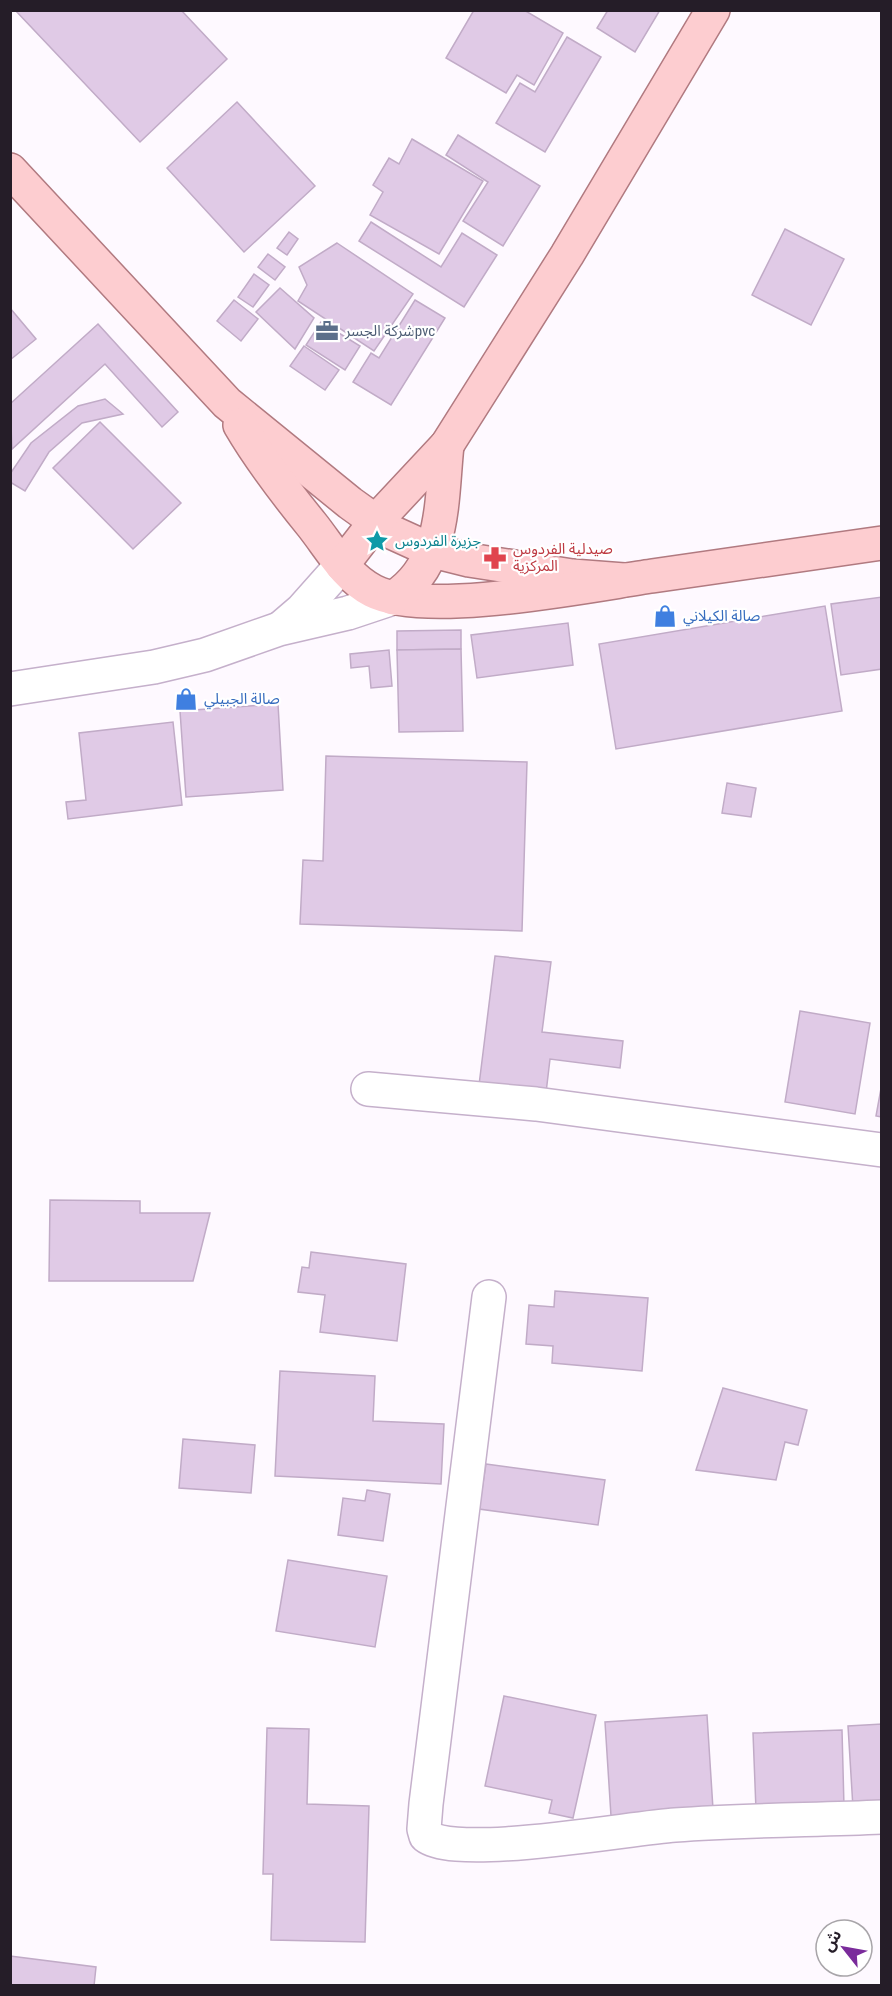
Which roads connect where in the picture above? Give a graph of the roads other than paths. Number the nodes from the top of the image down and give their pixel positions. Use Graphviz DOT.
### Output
graph roads {
  1 [pos="713,10"];
  2 [pos="10,170"];
  3 [pos="227,403"];
  4 [pos="447,445"];
  5 [pos="376,521"];
  6 [pos="882,543"];
  7 [pos="433,551"];
  8 [pos="342,565"];
  9 [pos="624,580"];
  10 [pos="393,598"];
  11 [pos="279,629"];
  12 [pos="10,689"];
  13 [pos="368,1089"];
  14 [pos="882,1150"];
  15 [pos="489,1297"];
  16 [pos="882,1817"];
  1 -- 4 [label="main road"];
  2 -- 3 [label="main road"];
  3 -- 5 [label="main road"];
  3 -- 8 [label="main road"];
  4 -- 5 [label="main road"];
  4 -- 7 [label="main road"];
  5 -- 7 [label="main road"];
  5 -- 8 [label="main road"];
  6 -- 9 [label="main road"];
  7 -- 9 [label="main road"];
  7 -- 10 [label="main road"];
  8 -- 10 [label="main road"];
  8 -- 11 [label="street"];
  9 -- 10 [label="main road"];
  10 -- 11 [label="street"];
  11 -- 12 [label="street"];
  13 -- 14 [label="street"];
  15 -- 16 [label="street"];
}
